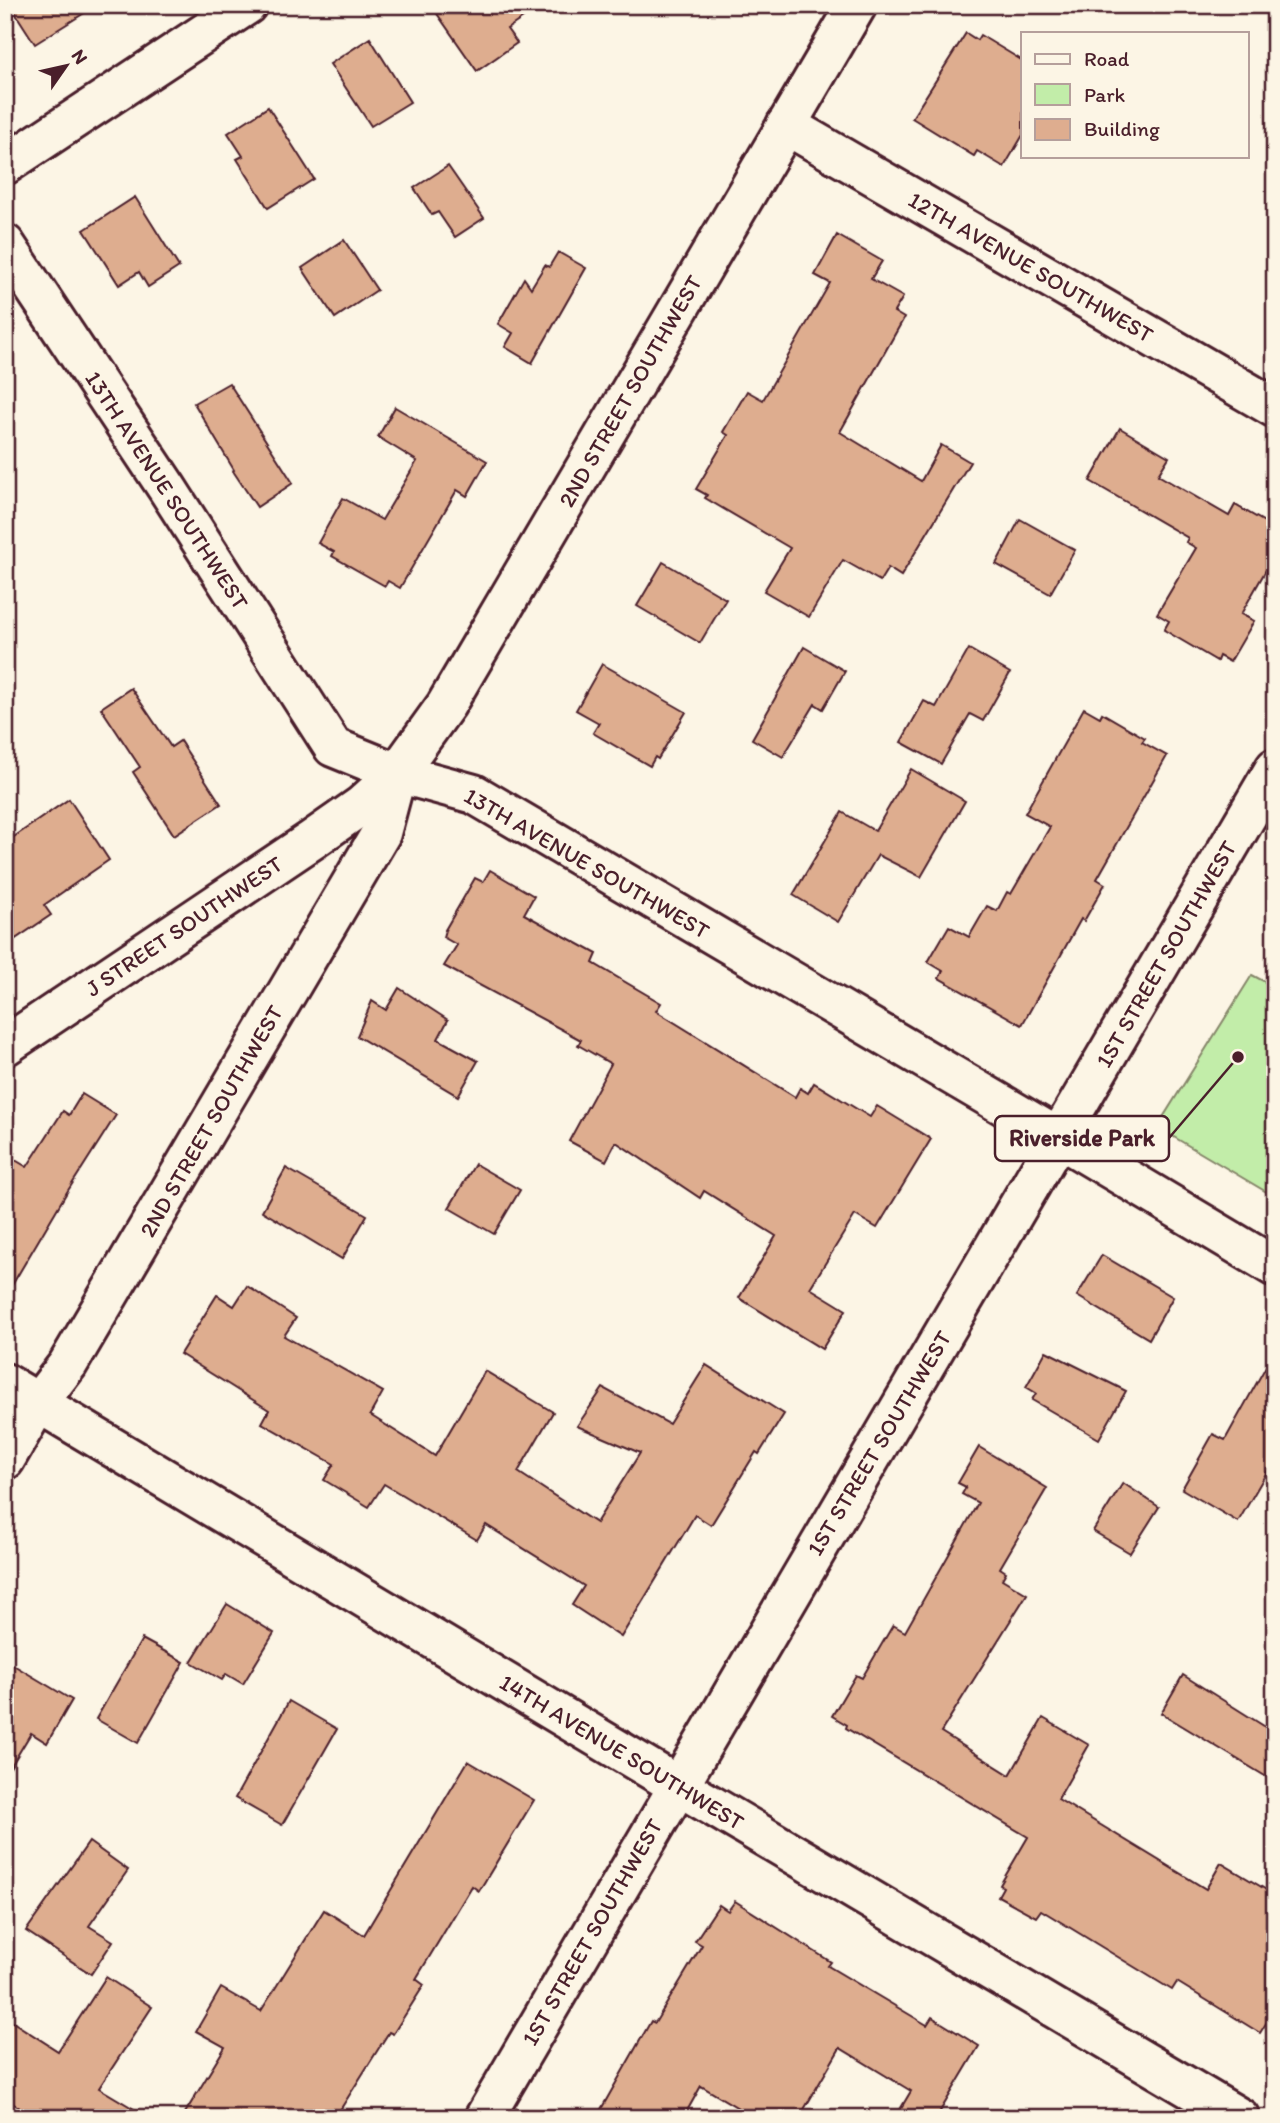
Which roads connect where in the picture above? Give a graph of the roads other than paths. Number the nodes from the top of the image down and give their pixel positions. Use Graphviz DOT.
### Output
graph roads {
  1 [pos="247,5"];
  2 [pos="857,5"];
  3 [pos="786,125"];
  4 [pos="5,165"];
  5 [pos="5,244"];
  6 [pos="1275,408"];
  7 [pos="1275,768"];
  8 [pos="397,773"];
  9 [pos="362,804"];
  10 [pos="5,1046"];
  11 [pos="1059,1138"];
  12 [pos="1275,1267"];
  13 [pos="5,1383"];
  14 [pos="38,1403"];
  15 [pos="5,1460"];
  16 [pos="677,1785"];
  17 [pos="484,2118"];
  18 [pos="1240,2118"];
  1 -- 4 [label="street"];
  2 -- 3 [label="street, 2ND STREET SOUTHWEST"];
  3 -- 6 [label="street, 12TH AVENUE SOUTHWEST"];
  3 -- 8 [label="street, 2ND STREET SOUTHWEST"];
  5 -- 8 [label="street, 13TH AVENUE SOUTHWEST"];
  7 -- 11 [label="street, 1ST STREET SOUTHWEST"];
  8 -- 9 [label="street, 2ND STREET SOUTHWEST"];
  8 -- 11 [label="street, 13TH AVENUE SOUTHWEST"];
  8 -- 14 [label="street, 2ND STREET SOUTHWEST"];
  9 -- 10 [label="street, J STREET SOUTHWEST"];
  11 -- 12 [label="street, 13TH AVENUE SOUTHWEST"];
  11 -- 16 [label="street, 1ST STREET SOUTHWEST"];
  13 -- 14 [label="street, 14TH AVENUE SOUTHWEST"];
  14 -- 15 [label="street, 2ND STREET SOUTHWEST"];
  14 -- 16 [label="street, 14TH AVENUE SOUTHWEST"];
  16 -- 17 [label="street, 1ST STREET SOUTHWEST"];
  16 -- 18 [label="street, 14TH AVENUE SOUTHWEST"];
}
